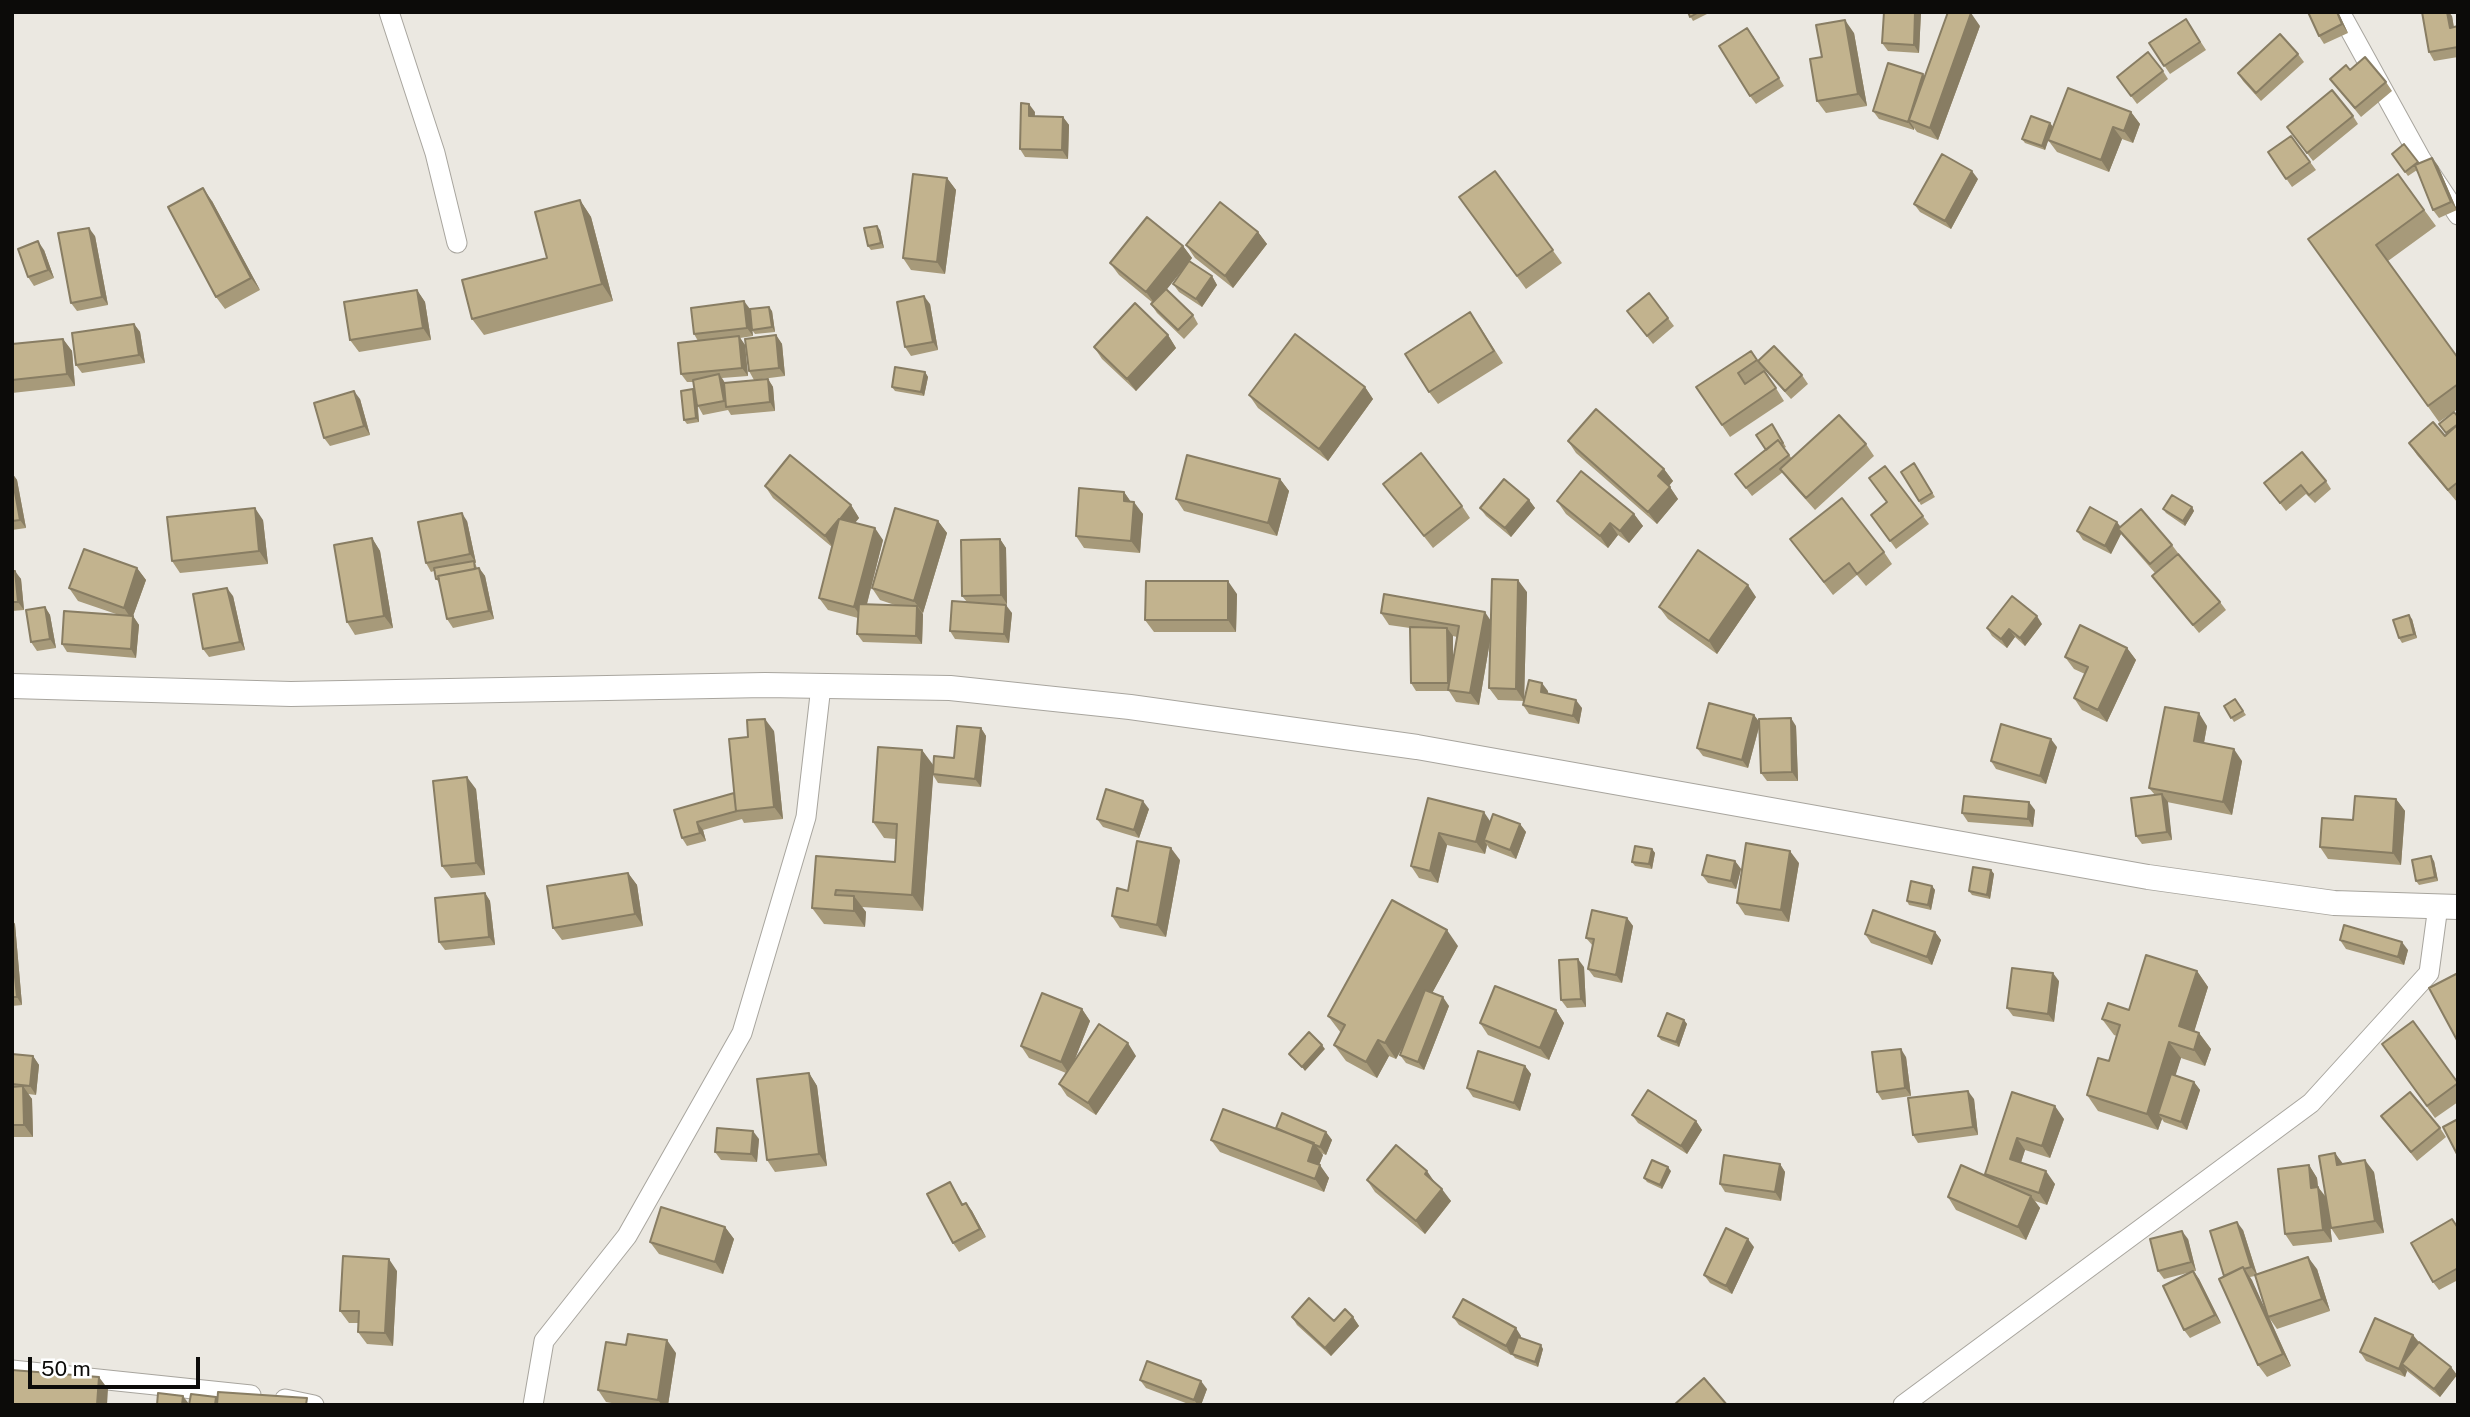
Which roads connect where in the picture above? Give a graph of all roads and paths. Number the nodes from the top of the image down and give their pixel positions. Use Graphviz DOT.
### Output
graph roads {
  1 [pos="389,12"];
  2 [pos="2340,12"];
  3 [pos="2458,215"];
  4 [pos="457,243"];
  5 [pos="12,686"];
  6 [pos="821,686"];
  7 [pos="2448,906"];
  8 [pos="12,1370"];
  9 [pos="314,1405"];
  10 [pos="533,1405"];
  11 [pos="1903,1405"];
  1 -- 4 [label="street"];
  2 -- 3 [label="street"];
  5 -- 6 [label="street"];
  6 -- 7 [label="street"];
  6 -- 10 [label="street"];
  7 -- 11 [label="street"];
  8 -- 9 [label="street"];
}
